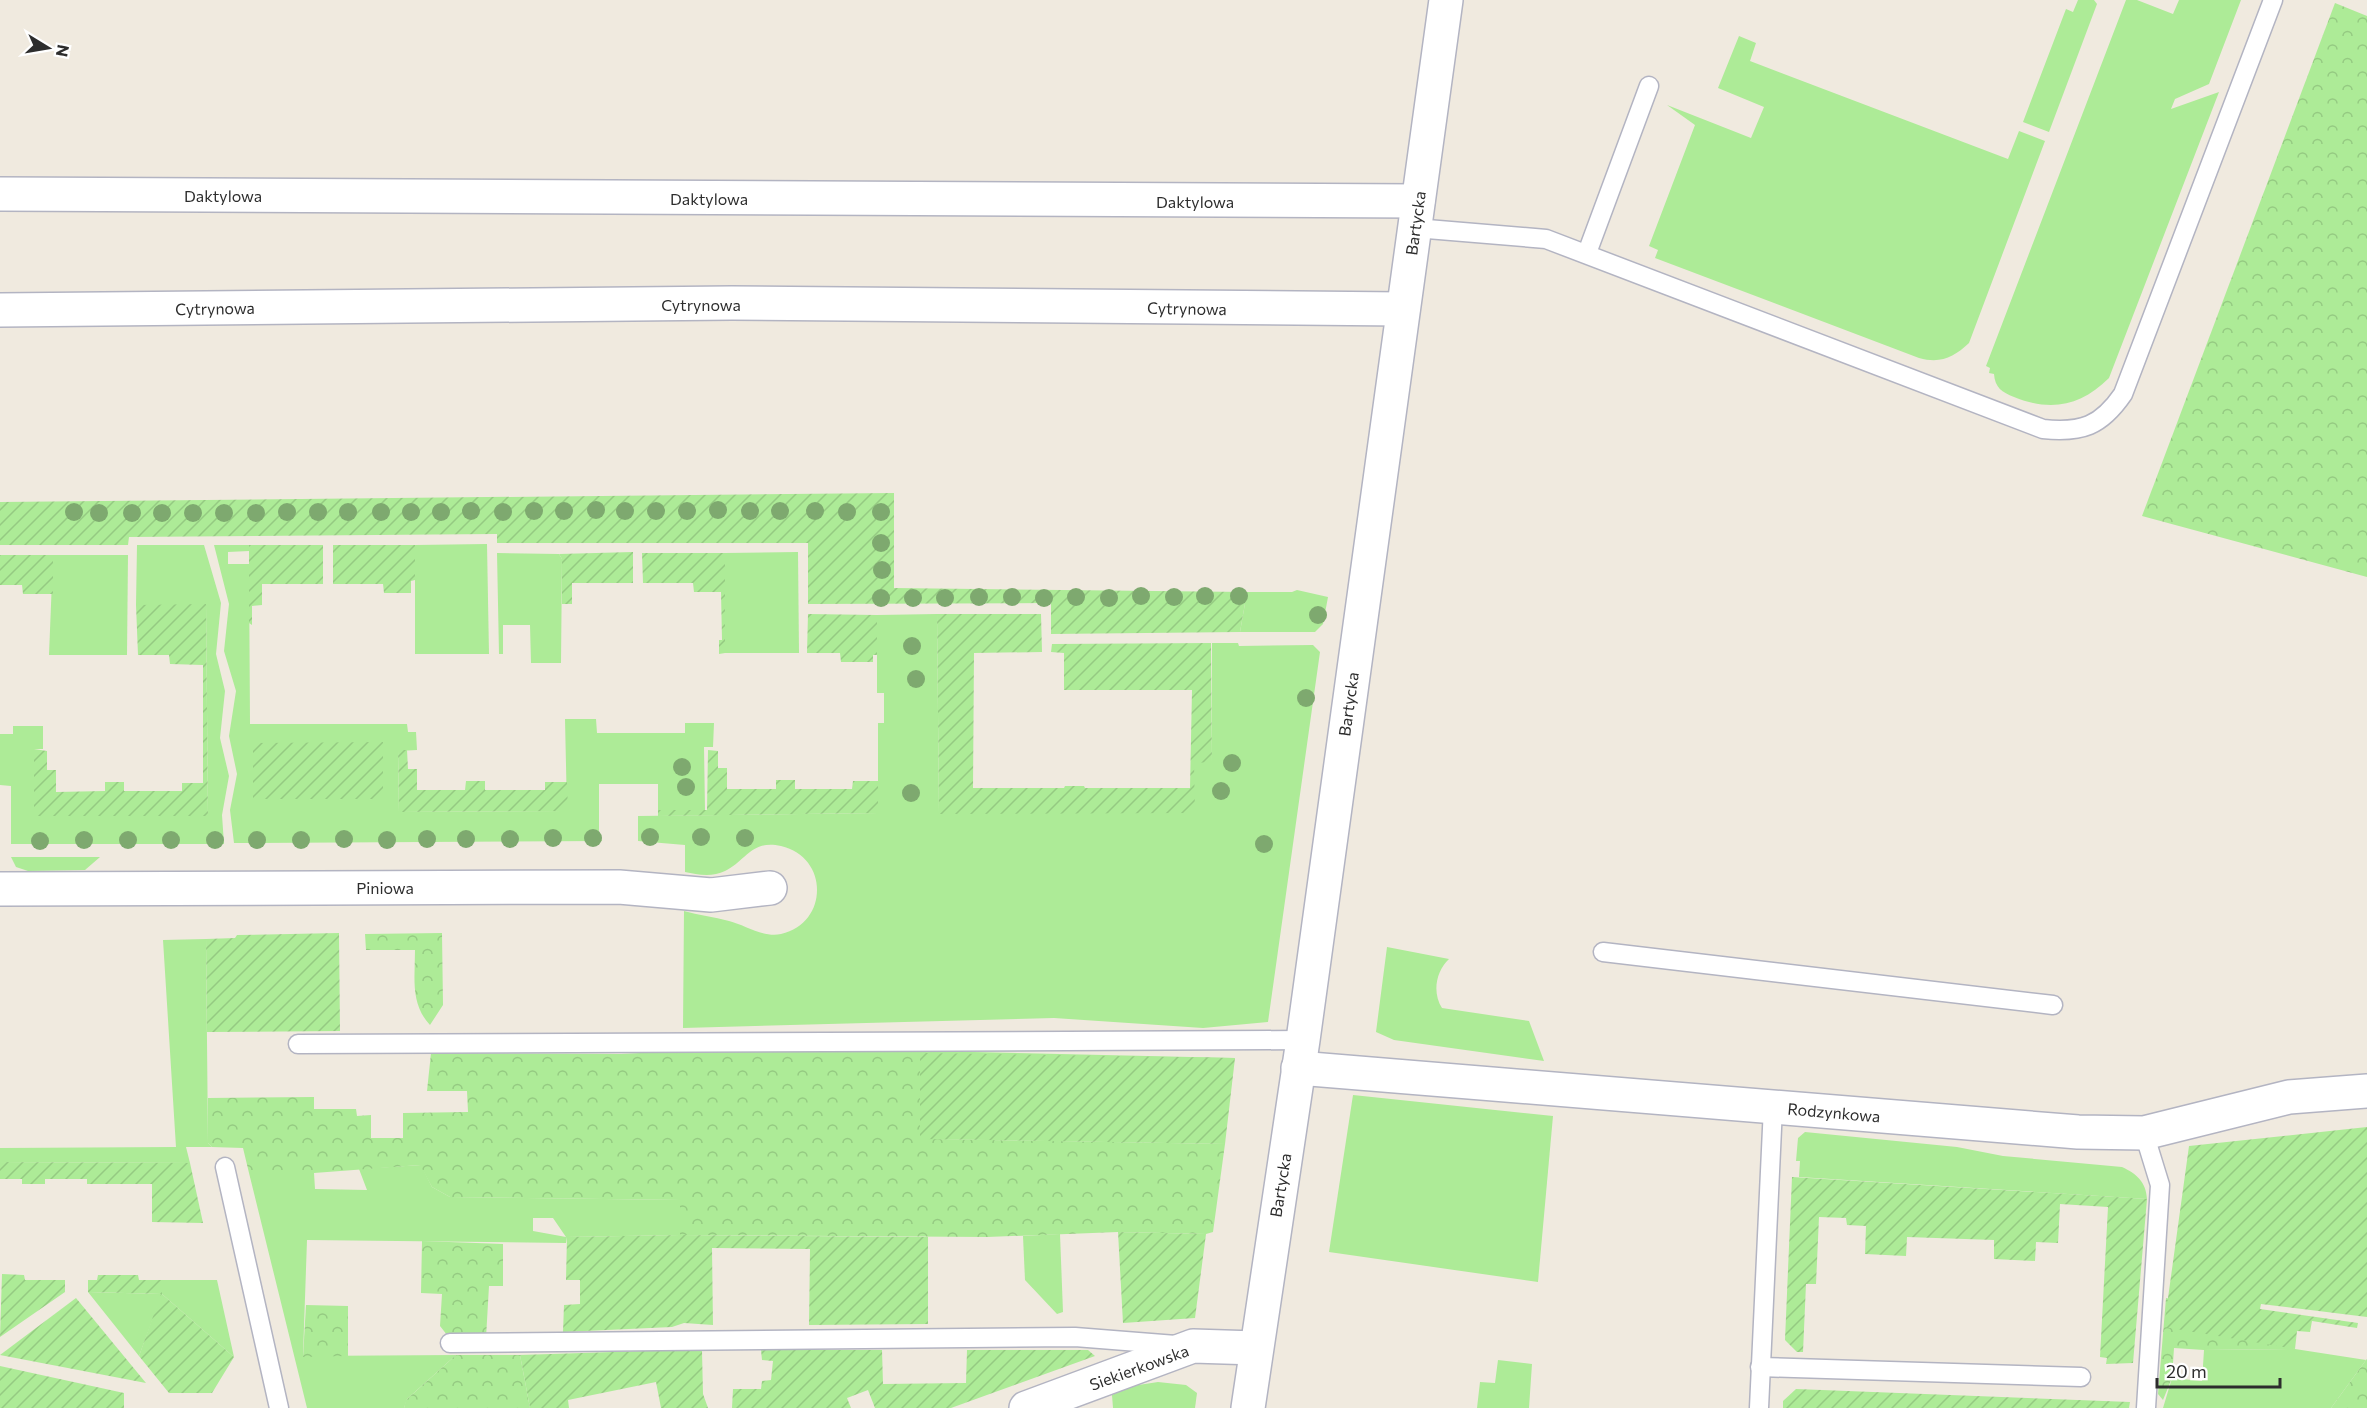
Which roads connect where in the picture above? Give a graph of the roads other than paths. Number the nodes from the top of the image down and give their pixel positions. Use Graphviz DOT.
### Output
graph roads {
  1 [pos="1446,0"];
  2 [pos="2273,0"];
  3 [pos="1649,86"];
  4 [pos="0,194"];
  5 [pos="1416,214"];
  6 [pos="1587,253"];
  7 [pos="1402,309"];
  8 [pos="0,310"];
  9 [pos="770,888"];
  10 [pos="0,889"];
  11 [pos="1603,952"];
  12 [pos="2053,1005"];
  13 [pos="298,1044"];
  14 [pos="1300,1054"];
  15 [pos="2367,1091"];
  16 [pos="1773,1107"];
  17 [pos="2144,1132"];
  18 [pos="225,1167"];
  19 [pos="450,1343"];
  20 [pos="1192,1346"];
  21 [pos="1256,1348"];
  22 [pos="1760,1366"];
  23 [pos="2081,1377"];
  24 [pos="279,1408"];
  25 [pos="1026,1408"];
  26 [pos="1248,1408"];
  27 [pos="1759,1408"];
  28 [pos="2146,1408"];
  1 -- 5 [label="street, Bartycka"];
  2 -- 6 [label="lane"];
  3 -- 6 [label="lane"];
  4 -- 5 [label="street, Daktylowa"];
  5 -- 6 [label="lane"];
  5 -- 7 [label="street, Bartycka"];
  7 -- 8 [label="street, Cytrynowa"];
  7 -- 14 [label="street, Bartycka"];
  9 -- 10 [label="street, Piniowa"];
  11 -- 12 [label="lane"];
  13 -- 14 [label="lane"];
  14 -- 16 [label="street, Rodzynkowa"];
  14 -- 21 [label="street, Bartycka"];
  15 -- 17 [label="street, Rodzynkowa"];
  16 -- 17 [label="street, Rodzynkowa"];
  16 -- 22 [label="lane"];
  17 -- 28 [label="lane"];
  18 -- 24 [label="lane"];
  19 -- 20 [label="lane"];
  20 -- 21 [label="street, Siekierkowska"];
  20 -- 25 [label="street, Siekierkowska"];
  21 -- 26 [label="street, Bartycka"];
  22 -- 23 [label="lane"];
  22 -- 27 [label="lane"];
}
